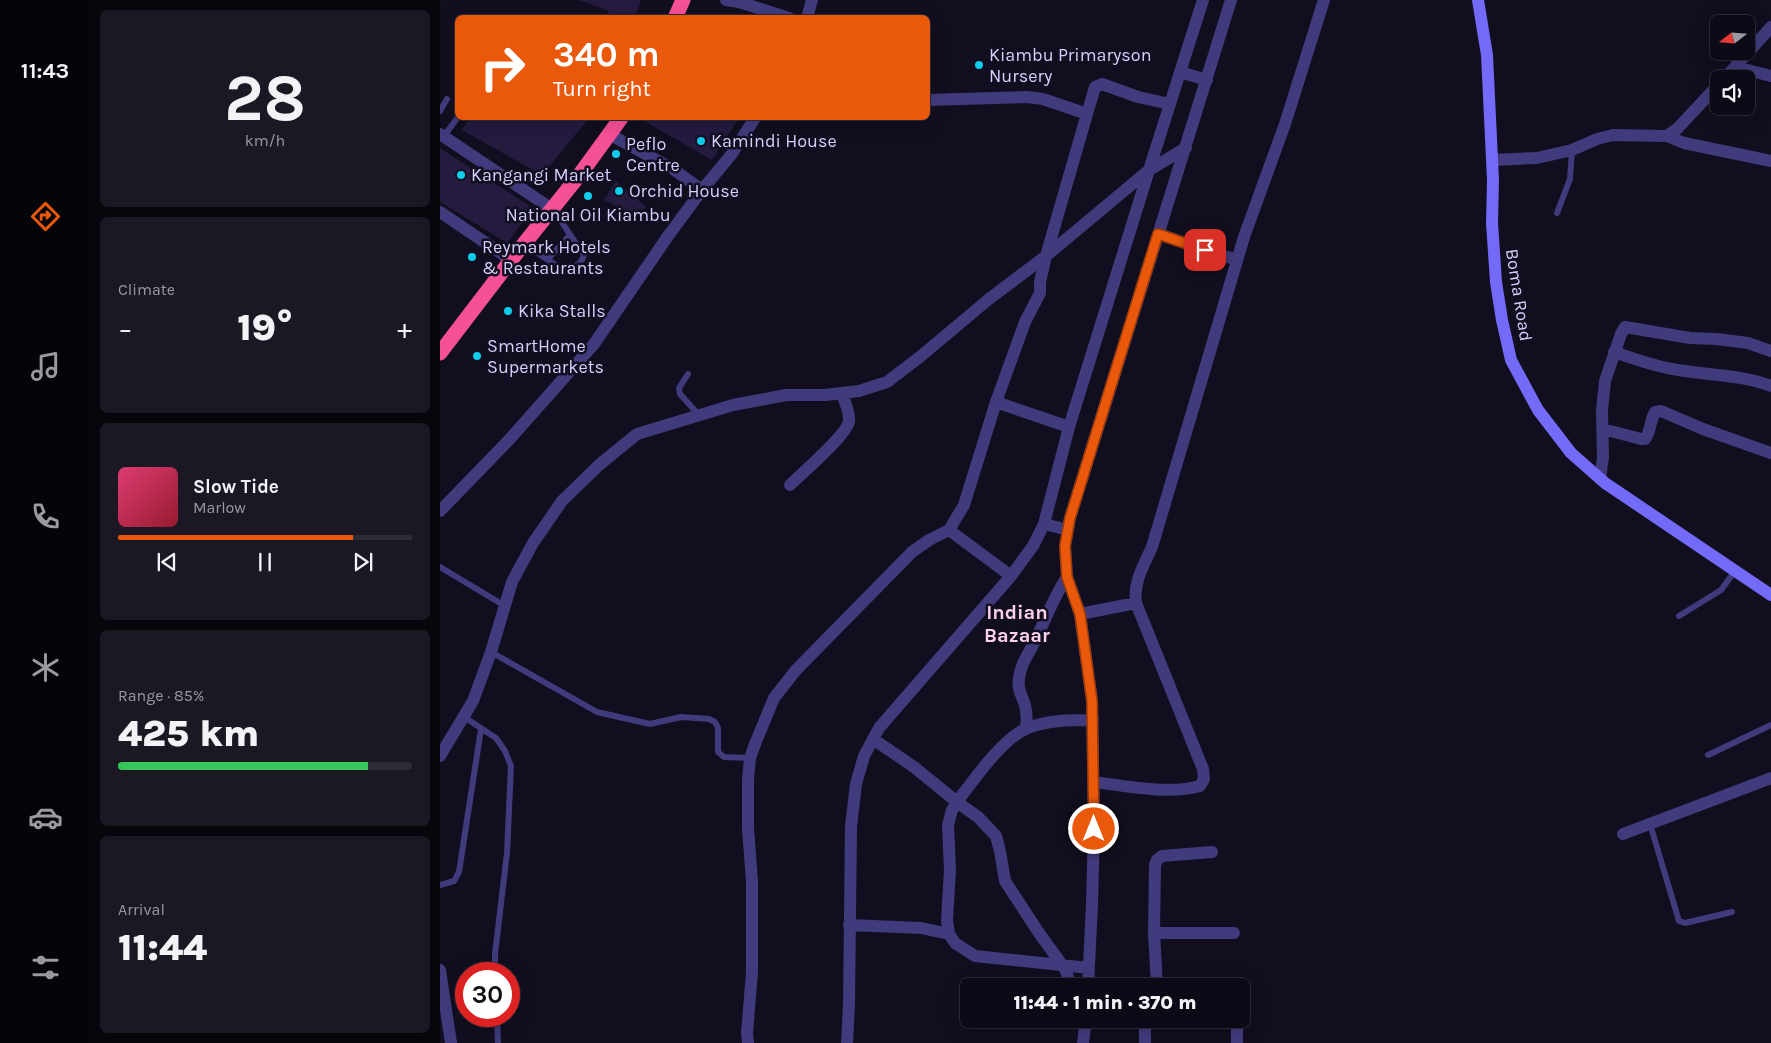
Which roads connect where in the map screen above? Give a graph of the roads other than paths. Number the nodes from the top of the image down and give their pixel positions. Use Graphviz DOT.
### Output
graph roads {
  1 [pos="683,0"];
  2 [pos="726,0"];
  3 [pos="812,0"];
  4 [pos="1203,0"];
  5 [pos="1231,0"];
  6 [pos="1324,0"];
  7 [pos="1478,0"];
  8 [pos="676,15"];
  9 [pos="780,15"];
  10 [pos="808,15"];
  11 [pos="1771,27"];
  12 [pos="1735,67"];
  13 [pos="1732,70"];
  14 [pos="1180,72"];
  15 [pos="1771,76"];
  16 [pos="1207,80"];
  17 [pos="1710,94"];
  18 [pos="447,99"];
  19 [pos="930,100"];
  20 [pos="1170,104"];
  21 [pos="440,111"];
  22 [pos="1087,114"];
  23 [pos="455,120"];
  24 [pos="620,120"];
  25 [pos="755,120"];
  26 [pos="609,134"];
  27 [pos="442,135"];
  28 [pos="1667,136"];
  29 [pos="1186,148"];
  30 [pos="1572,150"];
  31 [pos="1492,160"];
  32 [pos="1771,161"];
  33 [pos="1149,170"];
  34 [pos="702,190"];
  35 [pos="552,209"];
  36 [pos="440,212"];
  37 [pos="1557,213"];
  38 [pos="1158,234"];
  39 [pos="569,236"];
  40 [pos="524,244"];
  41 [pos="1046,256"];
  42 [pos="548,259"];
  43 [pos="511,260"];
  44 [pos="1237,260"];
  45 [pos="1771,351"];
  46 [pos="1614,352"];
  47 [pos="440,353"];
  48 [pos="688,374"];
  49 [pos="1771,386"];
  50 [pos="842,394"];
  51 [pos="996,402"];
  52 [pos="698,414"];
  53 [pos="1069,427"];
  54 [pos="1603,429"];
  55 [pos="1771,453"];
  56 [pos="1600,479"];
  57 [pos="790,485"];
  58 [pos="440,511"];
  59 [pos="1044,524"];
  60 [pos="949,530"];
  61 [pos="1068,530"];
  62 [pos="440,567"];
  63 [pos="1735,571"];
  64 [pos="1011,576"];
  65 [pos="1067,577"];
  66 [pos="1771,595"];
  67 [pos="1136,603"];
  68 [pos="505,606"];
  69 [pos="1080,614"];
  70 [pos="1679,616"];
  71 [pos="491,652"];
  72 [pos="464,717"];
  73 [pos="1093,720"];
  74 [pos="1771,725"];
  75 [pos="1026,728"];
  76 [pos="481,729"];
  77 [pos="873,739"];
  78 [pos="1708,755"];
  79 [pos="440,756"];
  80 [pos="750,758"];
  81 [pos="1771,778"];
  82 [pos="1094,782"];
  83 [pos="957,802"];
  84 [pos="1650,824"];
  85 [pos="1623,834"];
  86 [pos="1212,852"];
  87 [pos="440,885"];
  88 [pos="1732,912"];
  89 [pos="849,925"];
  90 [pos="1154,933"];
  91 [pos="949,934"];
  92 [pos="1234,934"];
  93 [pos="495,962"];
  94 [pos="1062,964"];
  95 [pos="1089,968"];
  96 [pos="440,970"];
  97 [pos="1068,978"];
  98 [pos="1088,978"];
  99 [pos="1157,978"];
  100 [pos="497,1027"];
  101 [pos="1085,1028"];
  102 [pos="1146,1028"];
  103 [pos="1237,1028"];
  104 [pos="451,1043"];
  105 [pos="498,1043"];
  106 [pos="748,1043"];
  107 [pos="846,1043"];
  108 [pos="1083,1043"];
  109 [pos="1145,1043"];
  110 [pos="1237,1043"];
  1 -- 8 [label="highway"];
  2 -- 9 [label="street"];
  3 -- 10 [label="street"];
  4 -- 14 [label="street"];
  5 -- 16 [label="street"];
  6 -- 44 [label="street"];
  7 -- 31 [label="main road, Boma Road"];
  11 -- 12 [label="street"];
  12 -- 13 [label="street"];
  12 -- 15 [label="street"];
  14 -- 16 [label="street"];
  14 -- 20 [label="street"];
  16 -- 29 [label="street"];
  17 -- 28 [label="street"];
  18 -- 21 [label="lane"];
  19 -- 22 [label="street"];
  20 -- 22 [label="street"];
  20 -- 33 [label="street"];
  22 -- 41 [label="street"];
  23 -- 27 [label="lane"];
  24 -- 26 [label="highway"];
  25 -- 34 [label="street"];
  26 -- 34 [label="street"];
  26 -- 35 [label="highway"];
  27 -- 35 [label="street"];
  28 -- 30 [label="street"];
  28 -- 32 [label="street"];
  29 -- 33 [label="street"];
  29 -- 38 [label="street"];
  30 -- 31 [label="street"];
  30 -- 37 [label="lane"];
  31 -- 56 [label="main road, Boma Road"];
  33 -- 41 [label="street"];
  33 -- 53 [label="street"];
  34 -- 58 [label="street"];
  35 -- 39 [label="lane"];
  35 -- 40 [label="highway"];
  36 -- 43 [label="street"];
  38 -- 44 [label="street"];
  38 -- 61 [label="street"];
  39 -- 42 [label="lane"];
  39 -- 42 [label="lane"];
  40 -- 42 [label="lane"];
  40 -- 43 [label="highway"];
  41 -- 50 [label="street"];
  41 -- 51 [label="street"];
  43 -- 47 [label="highway"];
  44 -- 67 [label="street"];
  45 -- 46 [label="street"];
  46 -- 49 [label="street"];
  46 -- 54 [label="street"];
  48 -- 52 [label="lane"];
  50 -- 52 [label="street"];
  50 -- 57 [label="street"];
  51 -- 53 [label="street"];
  51 -- 60 [label="street"];
  52 -- 68 [label="street"];
  53 -- 59 [label="street"];
  54 -- 55 [label="street"];
  54 -- 56 [label="street"];
  56 -- 63 [label="main road, Boma Road"];
  59 -- 61 [label="street"];
  59 -- 64 [label="street"];
  60 -- 64 [label="street"];
  60 -- 80 [label="street"];
  61 -- 65 [label="street"];
  62 -- 68 [label="lane"];
  63 -- 66 [label="main road, Boma Road"];
  63 -- 70 [label="lane"];
  64 -- 77 [label="street"];
  65 -- 69 [label="street"];
  65 -- 75 [label="street"];
  67 -- 69 [label="street"];
  67 -- 82 [label="street"];
  68 -- 71 [label="street"];
  69 -- 73 [label="street"];
  71 -- 72 [label="street"];
  71 -- 80 [label="lane"];
  72 -- 76 [label="lane"];
  72 -- 79 [label="street"];
  73 -- 75 [label="street"];
  73 -- 82 [label="street"];
  74 -- 78 [label="lane"];
  75 -- 83 [label="street"];
  76 -- 87 [label="lane"];
  76 -- 93 [label="lane"];
  77 -- 83 [label="street"];
  77 -- 89 [label="street"];
  80 -- 106 [label="street"];
  81 -- 84 [label="street"];
  82 -- 95 [label="street"];
  83 -- 91 [label="street"];
  83 -- 94 [label="street"];
  84 -- 85 [label="street"];
  84 -- 88 [label="lane"];
  86 -- 90 [label="street"];
  89 -- 91 [label="street"];
  89 -- 107 [label="street"];
  90 -- 92 [label="street"];
  90 -- 99 [label="street"];
  91 -- 94 [label="street"];
  94 -- 95 [label="street"];
  94 -- 97 [label="street"];
  95 -- 98 [label="street"];
  96 -- 104 [label="street"];
  100 -- 105 [label="lane"];
  101 -- 108 [label="street"];
  102 -- 109 [label="street"];
  103 -- 110 [label="street"];
}
